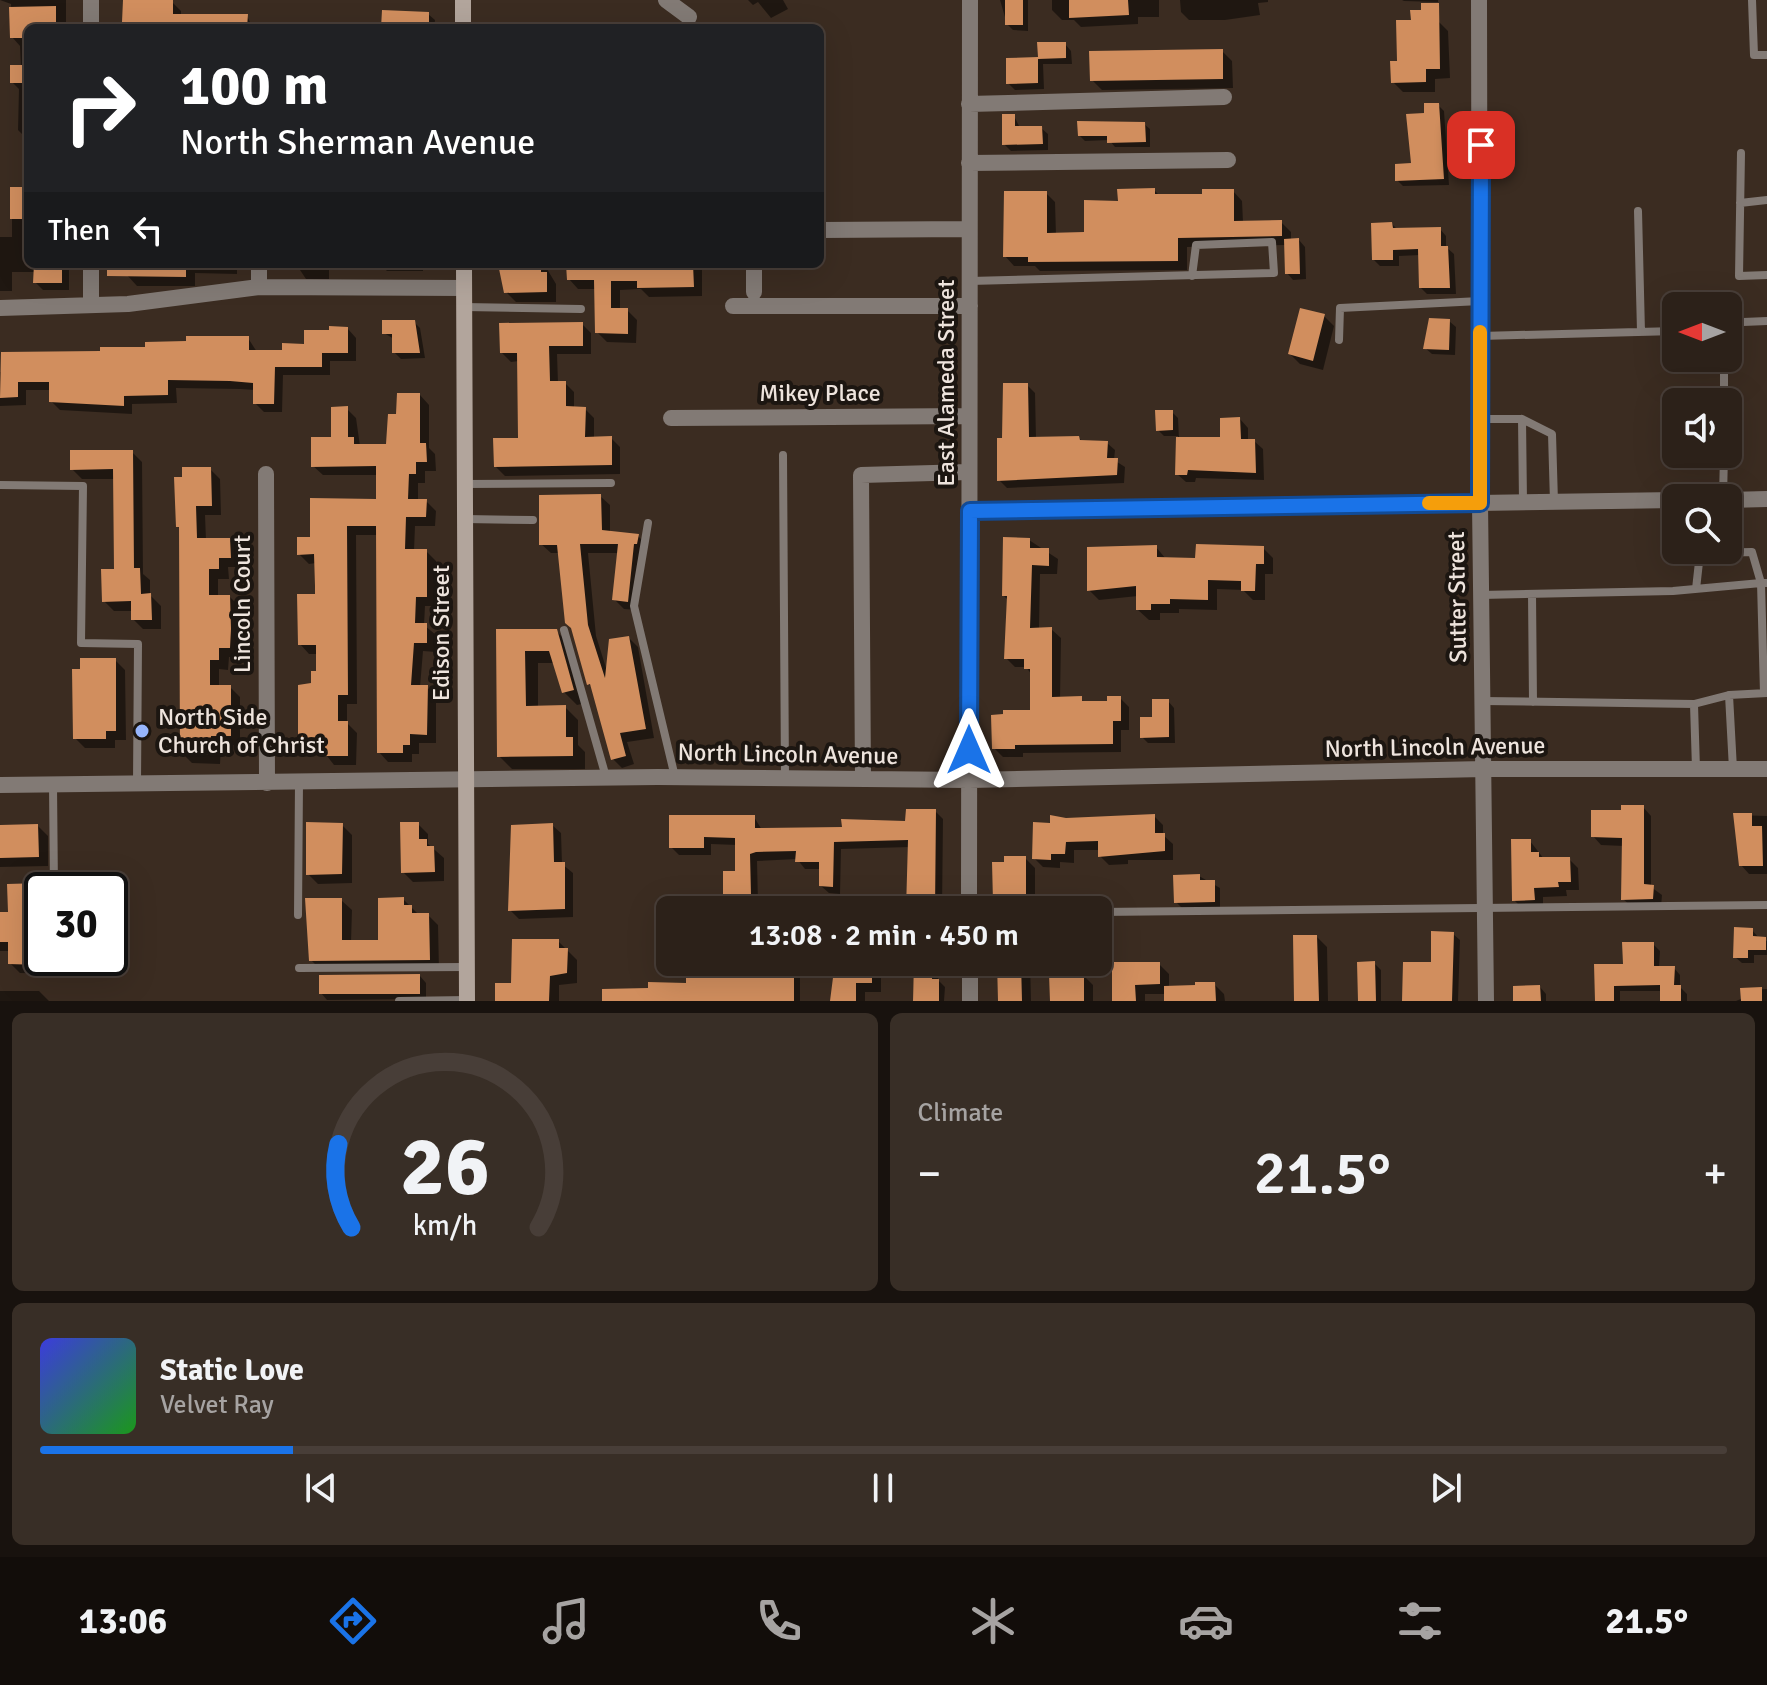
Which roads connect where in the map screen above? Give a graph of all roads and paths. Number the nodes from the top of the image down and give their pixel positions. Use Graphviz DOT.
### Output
graph roads {
  1 [pos="91,0"];
  2 [pos="463,0"];
  3 [pos="666,0"];
  4 [pos="970,0"];
  5 [pos="1479,0"];
  6 [pos="1752,0"];
  7 [pos="689,17"];
  8 [pos="91,24"];
  9 [pos="463,24"];
  10 [pos="1767,55"];
  11 [pos="1224,97"];
  12 [pos="969,104"];
  13 [pos="1741,153"];
  14 [pos="1228,160"];
  15 [pos="969,163"];
  16 [pos="1767,200"];
  17 [pos="1740,203"];
  18 [pos="1638,211"];
  19 [pos="969,229"];
  20 [pos="824,230"];
  21 [pos="91,268"];
  22 [pos="259,268"];
  23 [pos="464,268"];
  24 [pos="754,268"];
  25 [pos="1767,275"];
  26 [pos="1192,276"];
  27 [pos="969,281"];
  28 [pos="259,287"];
  29 [pos="464,288"];
  30 [pos="754,292"];
  31 [pos="1480,301"];
  32 [pos="91,304"];
  33 [pos="733,306"];
  34 [pos="970,306"];
  35 [pos="464,307"];
  36 [pos="0,308"];
  37 [pos="581,309"];
  38 [pos="1767,321"];
  39 [pos="1743,322"];
  40 [pos="1662,331"];
  41 [pos="1641,332"];
  42 [pos="1480,336"];
  43 [pos="1339,340"];
  44 [pos="969,416"];
  45 [pos="671,418"];
  46 [pos="1480,419"];
  47 [pos="1522,419"];
  48 [pos="783,455"];
  49 [pos="969,472"];
  50 [pos="266,474"];
  51 [pos="611,483"];
  52 [pos="465,484"];
  53 [pos="0,485"];
  54 [pos="1742,499"];
  55 [pos="1767,499"];
  56 [pos="1662,500"];
  57 [pos="1523,502"];
  58 [pos="1554,502"];
  59 [pos="1480,503"];
  60 [pos="970,511"];
  61 [pos="465,519"];
  62 [pos="533,520"];
  63 [pos="648,523"];
  64 [pos="1764,583"];
  65 [pos="1696,589"];
  66 [pos="1532,594"];
  67 [pos="1481,595"];
  68 [pos="564,630"];
  69 [pos="1766,693"];
  70 [pos="1729,695"];
  71 [pos="1483,701"];
  72 [pos="1533,702"];
  73 [pos="1694,704"];
  74 [pos="1484,769"];
  75 [pos="1696,769"];
  76 [pos="1733,769"];
  77 [pos="1767,769"];
  78 [pos="675,777"];
  79 [pos="606,778"];
  80 [pos="785,778"];
  81 [pos="863,779"];
  82 [pos="969,780"];
  83 [pos="299,782"];
  84 [pos="466,782"];
  85 [pos="137,783"];
  86 [pos="267,783"];
  87 [pos="53,784"];
  88 [pos="0,785"];
  89 [pos="54,872"];
  90 [pos="969,896"];
  91 [pos="1767,905"];
  92 [pos="1485,907"];
  93 [pos="1112,912"];
  94 [pos="298,915"];
  95 [pos="467,967"];
  96 [pos="299,968"];
  97 [pos="970,976"];
  98 [pos="467,1000"];
  99 [pos="399,1001"];
  100 [pos="970,1001"];
  101 [pos="1486,1001"];
  1 -- 8 [label="street"];
  2 -- 9 [label="street"];
  3 -- 7 [label="street"];
  4 -- 12 [label="street, East Alameda Street"];
  5 -- 31 [label="street, Sutter Street"];
  6 -- 10 [label="lane"];
  11 -- 12 [label="street"];
  12 -- 15 [label="street, East Alameda Street"];
  13 -- 17 [label="lane"];
  14 -- 15 [label="street"];
  15 -- 19 [label="street, East Alameda Street"];
  16 -- 17 [label="lane"];
  17 -- 25 [label="lane"];
  18 -- 41 [label="lane"];
  19 -- 20 [label="street"];
  19 -- 27 [label="street, East Alameda Street"];
  21 -- 32 [label="street"];
  22 -- 28 [label="street"];
  23 -- 29 [label="street, Edison Street"];
  24 -- 30 [label="street"];
  26 -- 26 [label="lane"];
  26 -- 27 [label="lane"];
  27 -- 34 [label="street, East Alameda Street"];
  28 -- 29 [label="street"];
  28 -- 32 [label="street"];
  29 -- 35 [label="street, Edison Street"];
  31 -- 42 [label="street, Sutter Street"];
  31 -- 43 [label="lane"];
  32 -- 36 [label="street"];
  33 -- 34 [label="street"];
  34 -- 44 [label="street, East Alameda Street"];
  35 -- 37 [label="lane"];
  35 -- 52 [label="street, Edison Street"];
  38 -- 39 [label="lane"];
  40 -- 41 [label="lane"];
  41 -- 42 [label="lane"];
  42 -- 46 [label="street, Sutter Street"];
  44 -- 45 [label="street, Mikey Place"];
  44 -- 49 [label="street, East Alameda Street"];
  46 -- 47 [label="lane"];
  46 -- 59 [label="street, Sutter Street"];
  47 -- 57 [label="lane"];
  47 -- 58 [label="lane"];
  48 -- 80 [label="lane"];
  49 -- 60 [label="street, East Alameda Street"];
  49 -- 81 [label="street"];
  50 -- 86 [label="street, Lincoln Court"];
  51 -- 52 [label="lane"];
  52 -- 61 [label="street, Edison Street"];
  53 -- 85 [label="lane"];
  54 -- 55 [label="street"];
  56 -- 58 [label="street"];
  57 -- 58 [label="street"];
  57 -- 59 [label="street"];
  59 -- 60 [label="street"];
  59 -- 67 [label="street, Sutter Street"];
  60 -- 82 [label="street, East Alameda Street"];
  61 -- 62 [label="lane"];
  61 -- 84 [label="street, Edison Street"];
  63 -- 78 [label="lane"];
  64 -- 65 [label="lane"];
  64 -- 65 [label="lane"];
  64 -- 69 [label="lane"];
  65 -- 66 [label="lane"];
  66 -- 67 [label="lane"];
  66 -- 72 [label="lane"];
  67 -- 71 [label="street, Sutter Street"];
  68 -- 79 [label="lane"];
  69 -- 70 [label="lane"];
  70 -- 73 [label="lane"];
  70 -- 76 [label="lane"];
  71 -- 72 [label="lane"];
  71 -- 74 [label="street, Sutter Street"];
  72 -- 73 [label="lane"];
  73 -- 75 [label="lane"];
  74 -- 75 [label="street, North Lincoln Avenue"];
  74 -- 82 [label="street, North Lincoln Avenue"];
  74 -- 92 [label="street, Sutter Street"];
  75 -- 76 [label="street, North Lincoln Avenue"];
  76 -- 77 [label="street, North Lincoln Avenue"];
  78 -- 79 [label="street, North Lincoln Avenue"];
  78 -- 80 [label="street, North Lincoln Avenue"];
  79 -- 84 [label="street, North Lincoln Avenue"];
  80 -- 81 [label="street, North Lincoln Avenue"];
  81 -- 82 [label="street, North Lincoln Avenue"];
  82 -- 90 [label="street, East Alameda Street"];
  83 -- 84 [label="street, North Lincoln Avenue"];
  83 -- 86 [label="street, North Lincoln Avenue"];
  83 -- 94 [label="lane"];
  84 -- 95 [label="street, Edison Street"];
  85 -- 86 [label="street, North Lincoln Avenue"];
  85 -- 87 [label="street, North Lincoln Avenue"];
  87 -- 88 [label="street, North Lincoln Avenue"];
  87 -- 89 [label="lane"];
  91 -- 92 [label="lane"];
  92 -- 93 [label="lane"];
  92 -- 101 [label="street, Sutter Street"];
  95 -- 96 [label="lane"];
  95 -- 98 [label="street, Edison Street"];
  97 -- 100 [label="street"];
  98 -- 99 [label="lane"];
}
